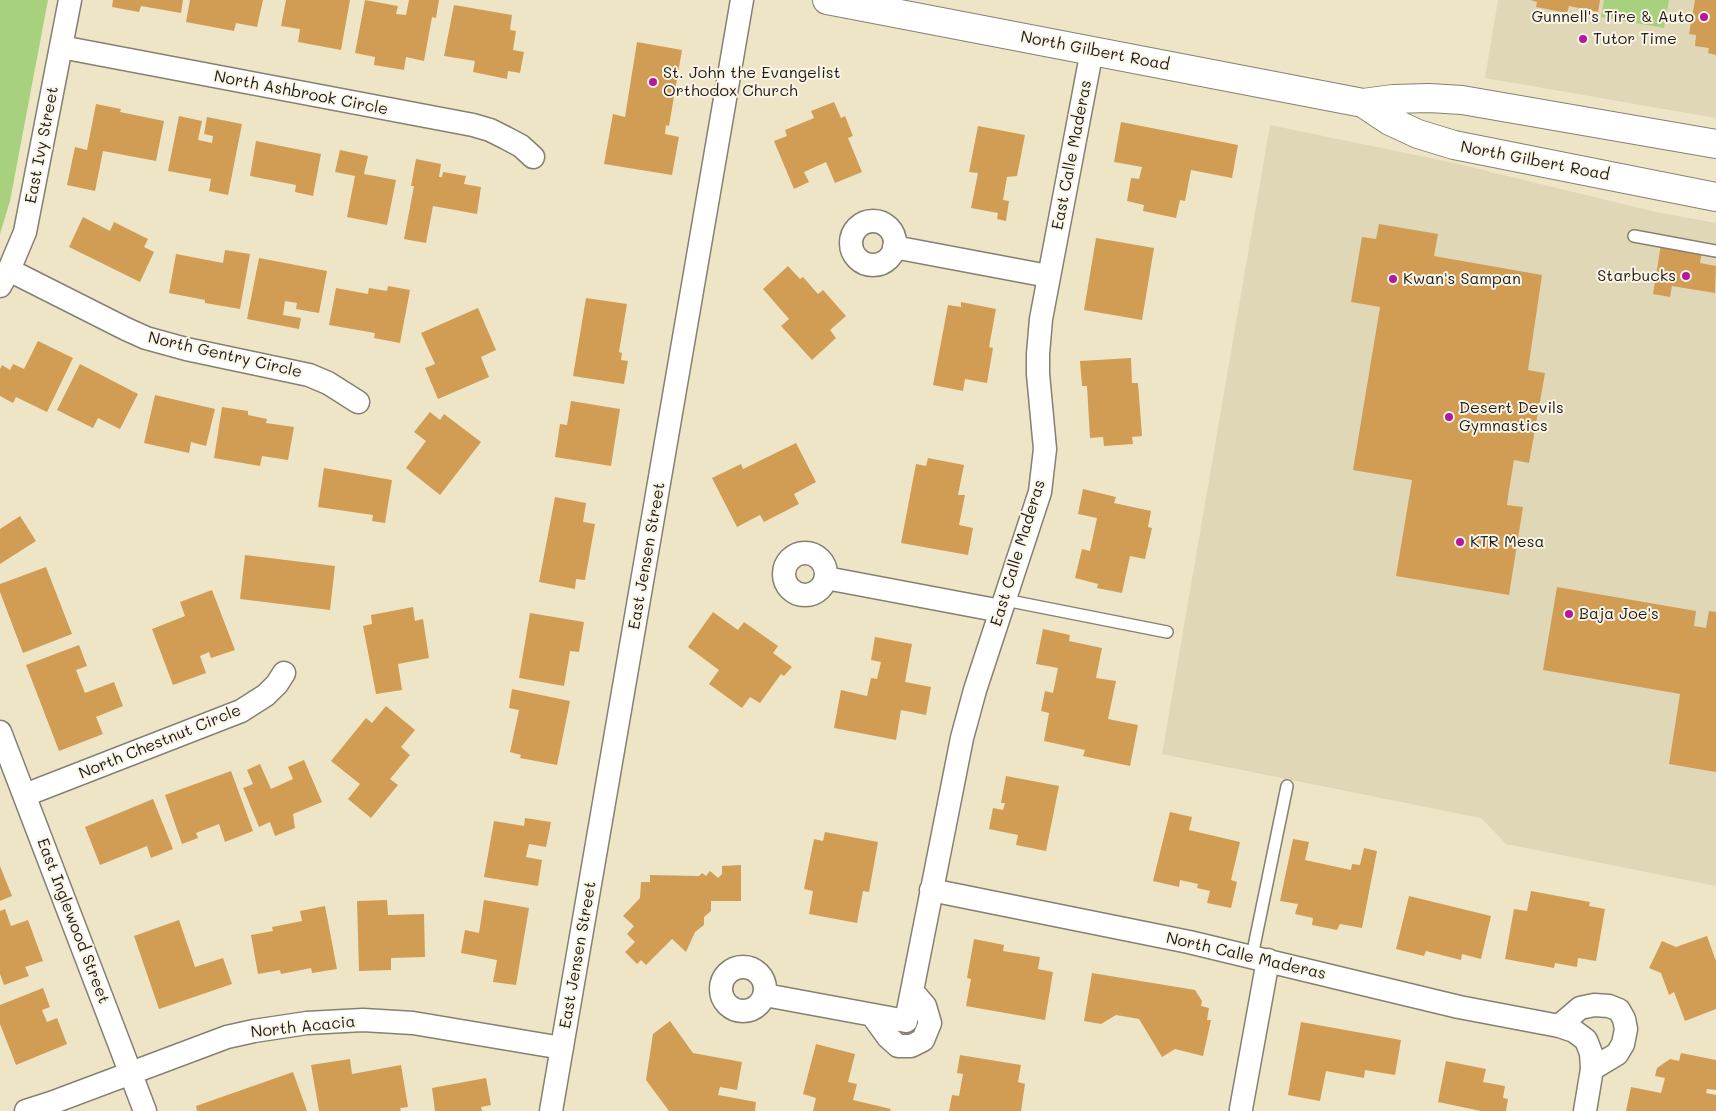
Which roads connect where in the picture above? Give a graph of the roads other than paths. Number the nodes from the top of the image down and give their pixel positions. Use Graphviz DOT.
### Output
graph roads {
  1 [pos="70,0"];
  2 [pos="742,0"];
  3 [pos="827,0"];
  4 [pos="61,47"];
  5 [pos="1092,50"];
  6 [pos="1363,102"];
  7 [pos="1716,144"];
  8 [pos="532,157"];
  9 [pos="1716,197"];
  10 [pos="1634,236"];
  11 [pos="894,247"];
  12 [pos="1716,251"];
  13 [pos="1048,276"];
  14 [pos="4,278"];
  15 [pos="358,402"];
  16 [pos="826,578"];
  17 [pos="1003,605"];
  18 [pos="1167,632"];
  19 [pos="284,673"];
  20 [pos="0,732"];
  21 [pos="1287,786"];
  22 [pos="24,795"];
  23 [pos="931,890"];
  24 [pos="1260,958"];
  25 [pos="765,995"];
  26 [pos="1560,1026"];
  27 [pos="562,1048"];
  28 [pos="1592,1070"];
  29 [pos="131,1074"];
  30 [pos="1238,1110"];
  31 [pos="26,1111"];
  32 [pos="145,1111"];
  33 [pos="551,1111"];
  34 [pos="1585,1111"];
  1 -- 4 [label="street, East Ivy Street"];
  2 -- 27 [label="street, East Jensen Street"];
  3 -- 5 [label="main road, North Gilbert Road"];
  4 -- 8 [label="street, North Ashbrook Circle"];
  4 -- 14 [label="street, East Ivy Street"];
  5 -- 6 [label="main road, North Gilbert Road"];
  5 -- 13 [label="street, East Calle Maderas"];
  6 -- 7 [label="main road, North Gilbert Road"];
  6 -- 9 [label="main road, North Gilbert Road"];
  10 -- 12 [label="lane"];
  11 -- 13 [label="street"];
  13 -- 17 [label="street, East Calle Maderas"];
  14 -- 15 [label="street, North Gentry Circle"];
  16 -- 17 [label="street"];
  17 -- 18 [label="lane"];
  17 -- 23 [label="street, East Calle Maderas"];
  19 -- 22 [label="street, North Chestnut Circle"];
  20 -- 22 [label="street, East Inglewood Street"];
  21 -- 24 [label="lane"];
  22 -- 29 [label="street, East Inglewood Street"];
  23 -- 24 [label="street, North Calle Maderas"];
  23 -- 25 [label="street, East Calle Maderas"];
  24 -- 26 [label="street, North Calle Maderas"];
  24 -- 30 [label="street"];
  26 -- 28 [label="street, North Calle Maderas"];
  26 -- 28 [label="street"];
  27 -- 29 [label="street, North Acacia"];
  27 -- 33 [label="street, East Jensen Street"];
  28 -- 34 [label="street, North Calle Maderas"];
  29 -- 31 [label="street, North Acacia"];
  29 -- 32 [label="street, East Inglewood Street"];
}
